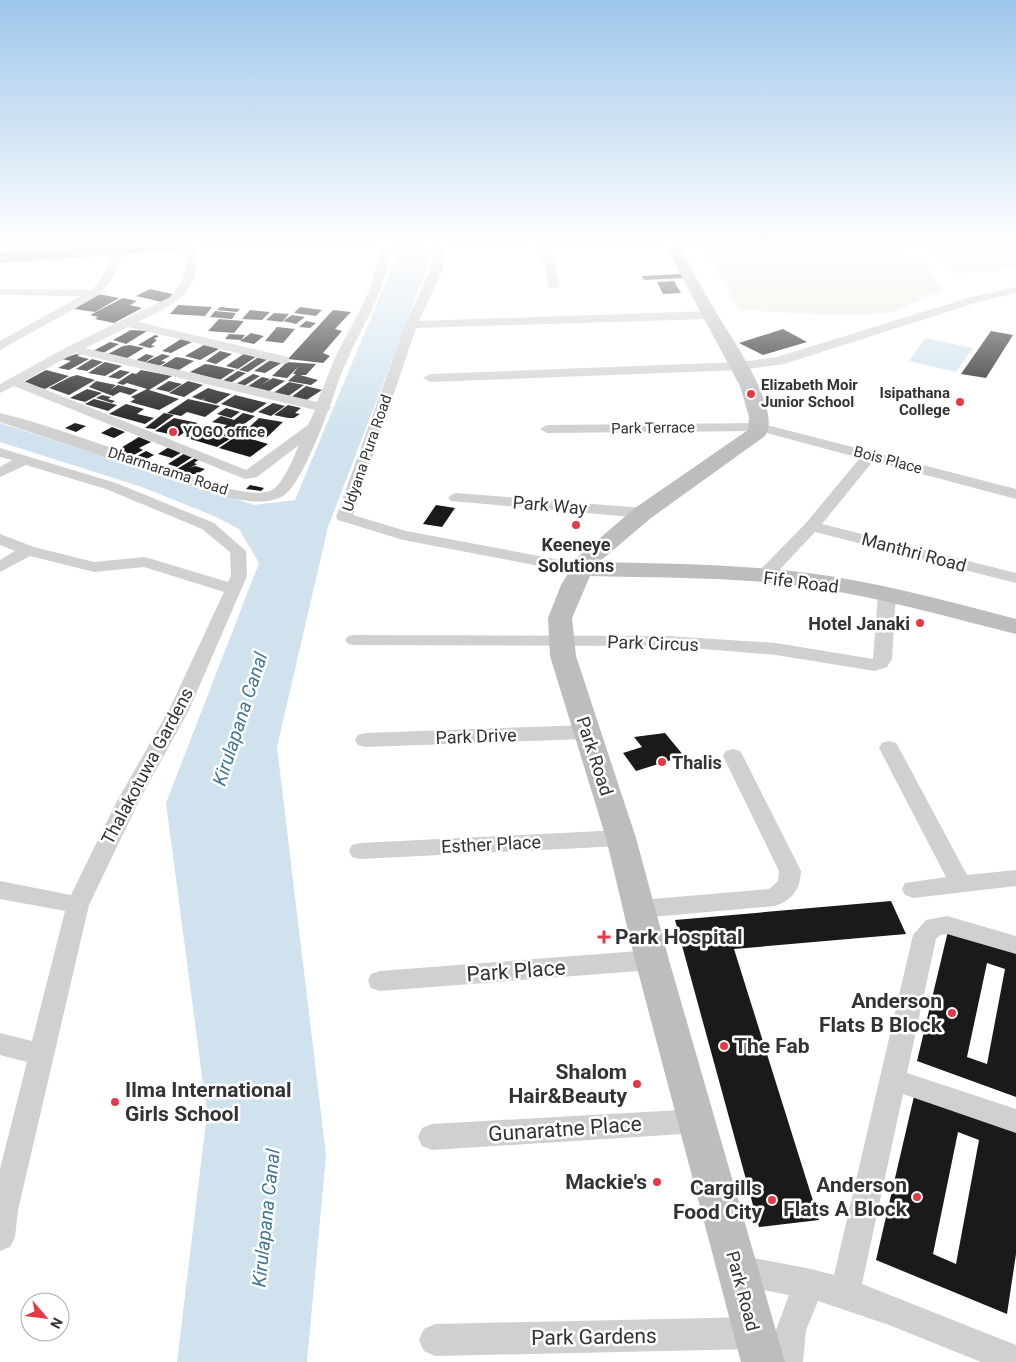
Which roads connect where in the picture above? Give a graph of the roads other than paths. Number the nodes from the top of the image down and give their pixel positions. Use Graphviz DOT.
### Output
graph roads {
  1 [pos="67,309"];
  2 [pos="156,309"];
  3 [pos="367,309"];
  4 [pos="419,309"];
  5 [pos="706,309"];
  6 [pos="945,309"];
  7 [pos="709,315"];
  8 [pos="128,323"];
  9 [pos="411,325"];
  10 [pos="0,346"];
  11 [pos="74,349"];
  12 [pos="284,360"];
  13 [pos="741,366"];
  14 [pos="430,378"];
  15 [pos="15,382"];
  16 [pos="0,389"];
  17 [pos="324,408"];
  18 [pos="0,417"];
  19 [pos="315,427"];
  20 [pos="759,427"];
  21 [pos="547,429"];
  22 [pos="0,452"];
  23 [pos="870,455"];
  24 [pos="26,459"];
  25 [pos="0,473"];
  26 [pos="1016,494"];
  27 [pos="456,498"];
  28 [pos="643,513"];
  29 [pos="812,526"];
  30 [pos="0,540"];
  31 [pos="28,551"];
  32 [pos="0,567"];
  33 [pos="582,570"];
  34 [pos="764,577"];
  35 [pos="1016,578"];
  36 [pos="233,589"];
  37 [pos="887,594"];
  38 [pos="1016,627"];
  39 [pos="354,640"];
  40 [pos="560,642"];
  41 [pos="588,732"];
  42 [pos="365,740"];
  43 [pos="889,748"];
  44 [pos="733,756"];
  45 [pos="621,838"];
  46 [pos="360,851"];
  47 [pos="1016,878"];
  48 [pos="961,884"];
  49 [pos="0,890"];
  50 [pos="913,890"];
  51 [pos="78,905"];
  52 [pos="640,909"];
  53 [pos="1016,945"];
  54 [pos="652,960"];
  55 [pos="380,981"];
  56 [pos="0,1044"];
  57 [pos="41,1054"];
  58 [pos="892,1080"];
  59 [pos="698,1121"];
  60 [pos="1016,1121"];
  61 [pos="432,1137"];
  62 [pos="2,1209"];
  63 [pos="0,1237"];
  64 [pos="738,1270"];
  65 [pos="811,1284"];
  66 [pos="845,1294"];
  67 [pos="754,1333"];
  68 [pos="435,1340"];
  69 [pos="1016,1361"];
  70 [pos="763,1362"];
  71 [pos="787,1362"];
  1 -- 10 [label="street"];
  2 -- 8 [label="street"];
  3 -- 17 [label="street, Dharmarama Road"];
  4 -- 9 [label="street, Udyana Pura Road"];
  5 -- 7 [label="main road"];
  6 -- 13 [label="street"];
  7 -- 9 [label="street"];
  7 -- 13 [label="main road"];
  8 -- 11 [label="street"];
  8 -- 12 [label="street"];
  9 -- 33 [label="street, Udyana Pura Road"];
  11 -- 15 [label="street"];
  11 -- 17 [label="street"];
  13 -- 14 [label="street"];
  13 -- 20 [label="main road"];
  15 -- 16 [label="street"];
  15 -- 19 [label="street"];
  17 -- 19 [label="street, Dharmarama Road"];
  18 -- 19 [label="street, Dharmarama Road"];
  20 -- 21 [label="street, Park Terrace"];
  20 -- 23 [label="street, Bois Place"];
  20 -- 28 [label="main road, Park Road"];
  22 -- 24 [label="street, Thalakotuwa Gardens"];
  23 -- 26 [label="street, Bois Place"];
  23 -- 29 [label="street"];
  24 -- 25 [label="street"];
  24 -- 36 [label="street, Thalakotuwa Gardens"];
  27 -- 28 [label="street, Park Way"];
  28 -- 33 [label="main road, Park Road"];
  29 -- 34 [label="street"];
  29 -- 35 [label="street, Manthri Road"];
  30 -- 31 [label="street"];
  31 -- 32 [label="street"];
  31 -- 36 [label="street"];
  33 -- 34 [label="main road, Fife Road"];
  33 -- 40 [label="main road, Park Road"];
  34 -- 37 [label="main road, Fife Road"];
  36 -- 51 [label="street, Thalakotuwa Gardens"];
  37 -- 38 [label="main road, Fife Road"];
  37 -- 40 [label="street, Park Circus"];
  39 -- 40 [label="street, Park Circus"];
  40 -- 41 [label="main road, Park Road"];
  41 -- 42 [label="street, Park Drive"];
  41 -- 45 [label="main road, Park Road"];
  43 -- 48 [label="street"];
  44 -- 52 [label="street"];
  45 -- 46 [label="street, Esther Place"];
  45 -- 52 [label="main road, Park Road"];
  47 -- 48 [label="street"];
  48 -- 50 [label="street"];
  49 -- 51 [label="street"];
  51 -- 57 [label="street, Thalakotuwa Gardens"];
  52 -- 54 [label="main road, Park Road"];
  53 -- 58 [label="street"];
  54 -- 55 [label="street, Park Place"];
  54 -- 59 [label="main road, Park Road"];
  56 -- 57 [label="street"];
  57 -- 62 [label="street, Thalakotuwa Gardens"];
  58 -- 60 [label="street"];
  58 -- 66 [label="street"];
  59 -- 61 [label="street, Gunaratne Place"];
  59 -- 64 [label="main road, Park Road"];
  62 -- 63 [label="street, Thalakotuwa Gardens"];
  64 -- 65 [label="street"];
  64 -- 67 [label="main road, Park Road"];
  65 -- 66 [label="street"];
  65 -- 71 [label="street"];
  66 -- 69 [label="street"];
  67 -- 68 [label="street, Park Gardens"];
  67 -- 70 [label="main road, Park Road"];
}
